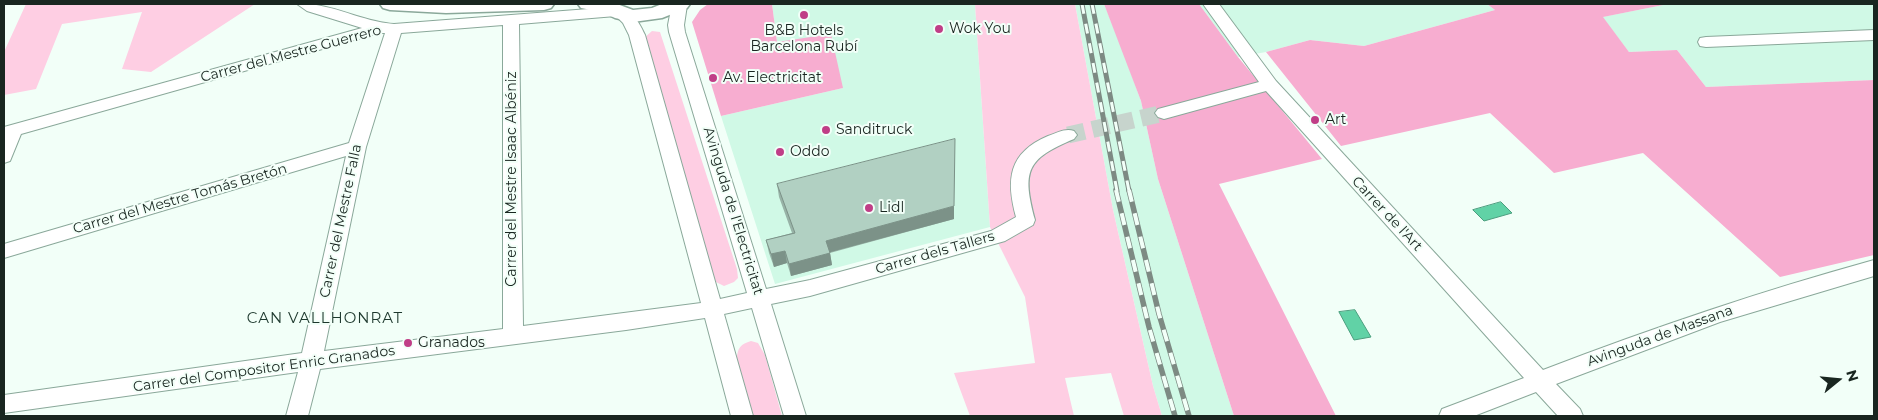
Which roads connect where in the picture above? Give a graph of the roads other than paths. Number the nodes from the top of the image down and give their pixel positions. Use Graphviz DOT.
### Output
graph roads {
  1 [pos="306,4"];
  2 [pos="390,4"];
  3 [pos="544,4"];
  4 [pos="681,4"];
  5 [pos="1211,4"];
  6 [pos="607,8"];
  7 [pos="508,10"];
  8 [pos="386,28"];
  9 [pos="1874,35"];
  10 [pos="1706,42"];
  11 [pos="1270,85"];
  12 [pos="1164,113"];
  13 [pos="8,132"];
  14 [pos="1068,135"];
  15 [pos="356,147"];
  16 [pos="4,156"];
  17 [pos="4,251"];
  18 [pos="1874,268"];
  19 [pos="761,298"];
  20 [pos="712,309"];
  21 [pos="513,336"];
  22 [pos="311,361"];
  23 [pos="1540,380"];
  24 [pos="4,404"];
  25 [pos="297,416"];
  26 [pos="742,416"];
  27 [pos="796,416"];
  28 [pos="1450,416"];
  29 [pos="1572,416"];
  1 -- 8 [label="street"];
  2 -- 7 [label="main road"];
  3 -- 7 [label="main road"];
  4 -- 6 [label="main road"];
  4 -- 19 [label="street, Avinguda de l'Electricitat"];
  5 -- 11 [label="street, Carrer de l'Art"];
  6 -- 7 [label="street, Carrer del Mestre Guerrero"];
  6 -- 20 [label="street"];
  7 -- 8 [label="street, Carrer del Mestre Guerrero"];
  7 -- 21 [label="street, Carrer del Mestre Isaac Albéniz"];
  8 -- 13 [label="street, Carrer del Mestre Guerrero"];
  8 -- 15 [label="street, Carrer del Mestre Falla"];
  9 -- 10 [label="street"];
  11 -- 12 [label="street"];
  11 -- 23 [label="street, Carrer de l'Art"];
  13 -- 16 [label="street"];
  14 -- 19 [label="street, Carrer dels Tallers"];
  15 -- 17 [label="street, Carrer del Mestre Tomás Bretón"];
  15 -- 22 [label="street, Carrer del Mestre Falla"];
  18 -- 23 [label="street, Avinguda de Massana"];
  19 -- 20 [label="street, Carrer del Compositor Enric Granados"];
  19 -- 27 [label="street, Avinguda de l'Electricitat"];
  20 -- 21 [label="street, Carrer del Compositor Enric Granados"];
  20 -- 26 [label="street"];
  21 -- 22 [label="street, Carrer del Compositor Enric Granados"];
  22 -- 24 [label="street, Carrer del Compositor Enric Granados"];
  22 -- 25 [label="street, Carrer del Mestre Falla"];
  23 -- 28 [label="street, Avinguda de Massana"];
  23 -- 29 [label="street, Carrer de l'Art"];
}
